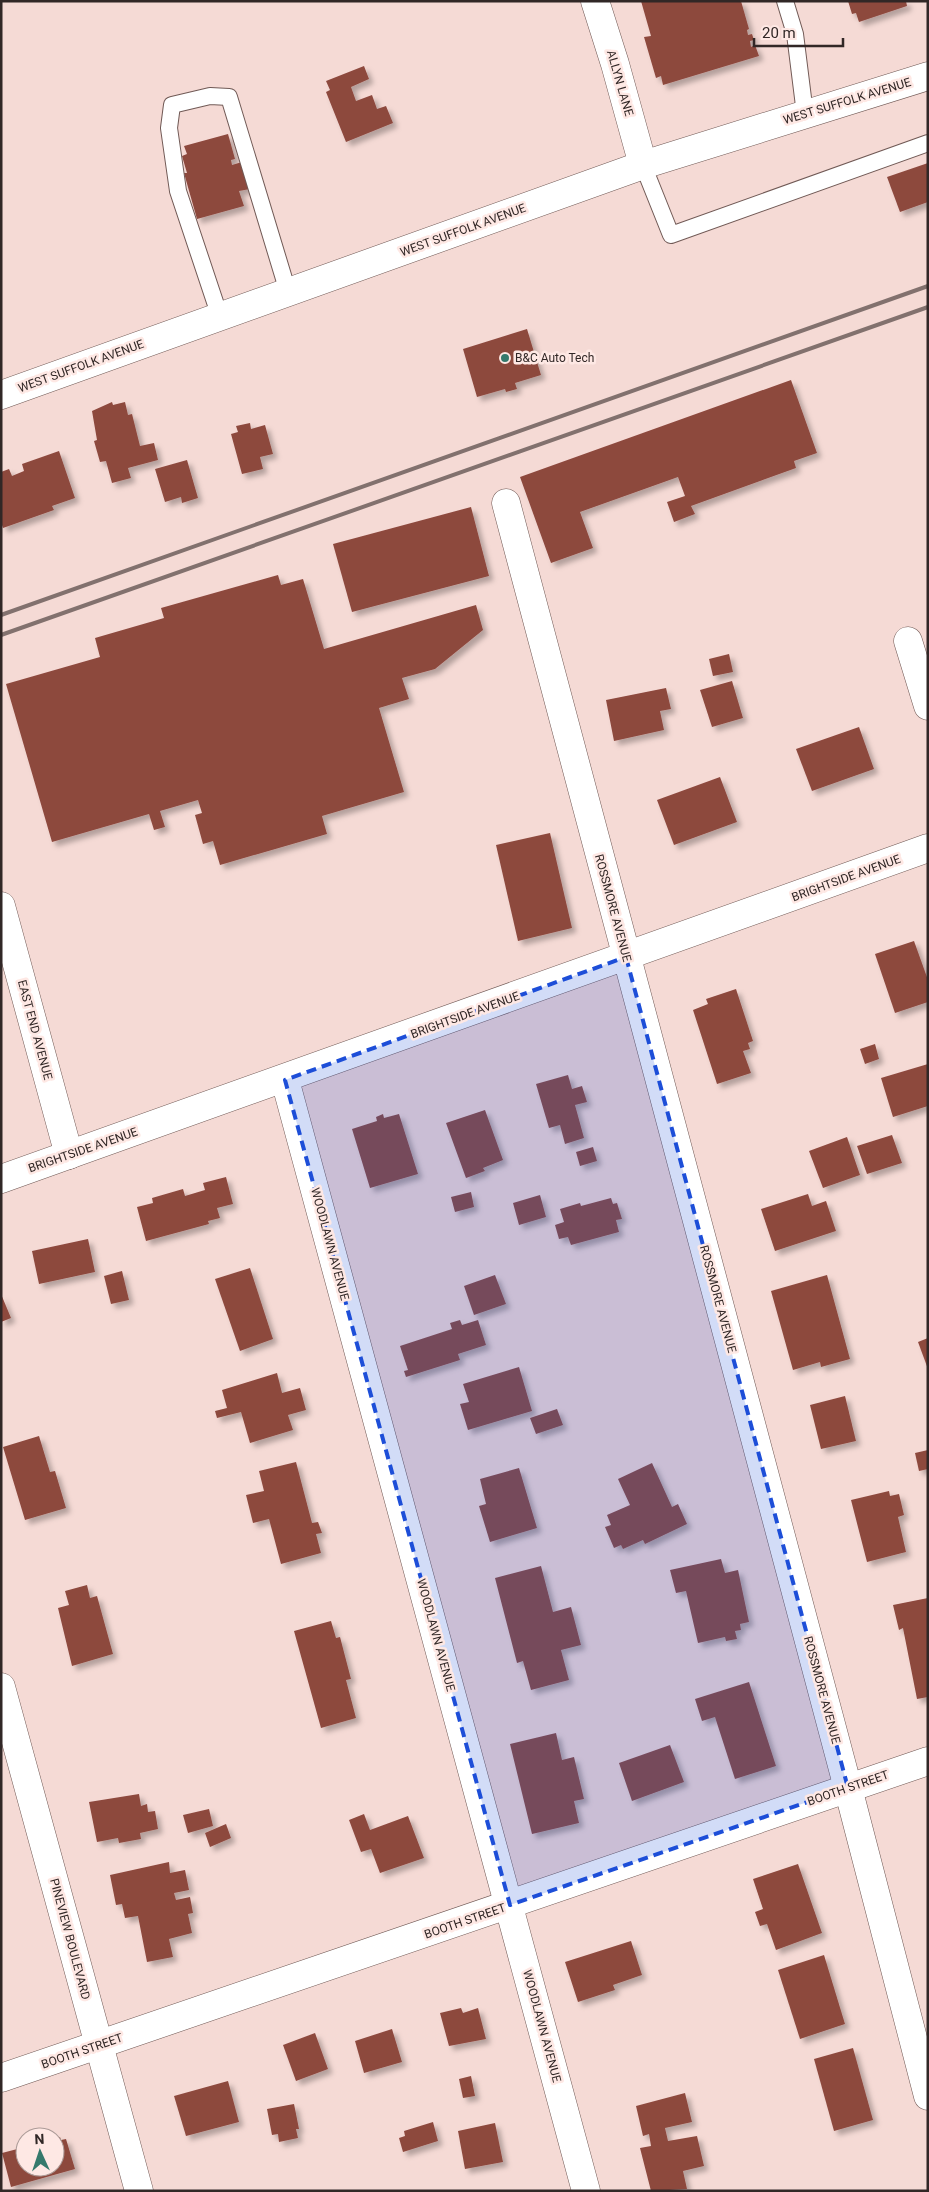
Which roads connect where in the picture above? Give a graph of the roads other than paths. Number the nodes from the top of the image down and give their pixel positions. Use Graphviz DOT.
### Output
graph roads {
  1 [pos="594,1"];
  2 [pos="785,1"];
  3 [pos="928,76"];
  4 [pos="805,114"];
  5 [pos="928,143"];
  6 [pos="643,165"];
  7 [pos="288,292"];
  8 [pos="220,316"];
  9 [pos="1,395"];
  10 [pos="506,503"];
  11 [pos="908,641"];
  12 [pos="928,706"];
  13 [pos="928,848"];
  14 [pos="1,906"];
  15 [pos="626,957"];
  16 [pos="285,1080"];
  17 [pos="69,1155"];
  18 [pos="1,1179"];
  19 [pos="1,1687"];
  20 [pos="928,1760"];
  21 [pos="848,1788"];
  22 [pos="510,1905"];
  23 [pos="99,2046"];
  24 [pos="1,2078"];
  25 [pos="928,2096"];
  26 [pos="139,2191"];
  27 [pos="586,2191"];
  1 -- 6 [label="street, ALLYN LANE"];
  2 -- 4 [label="lane"];
  3 -- 4 [label="street, WEST SUFFOLK AVENUE"];
  4 -- 6 [label="street, WEST SUFFOLK AVENUE"];
  5 -- 6 [label="lane"];
  6 -- 7 [label="street, WEST SUFFOLK AVENUE"];
  7 -- 8 [label="street, WEST SUFFOLK AVENUE"];
  7 -- 8 [label="lane"];
  8 -- 9 [label="street, WEST SUFFOLK AVENUE"];
  10 -- 15 [label="street, ROSSMORE AVENUE"];
  11 -- 12 [label="street"];
  13 -- 15 [label="street, BRIGHTSIDE AVENUE"];
  14 -- 17 [label="street, EAST END AVENUE"];
  15 -- 16 [label="street, BRIGHTSIDE AVENUE"];
  15 -- 21 [label="street, ROSSMORE AVENUE"];
  16 -- 17 [label="street, BRIGHTSIDE AVENUE"];
  16 -- 22 [label="street, WOODLAWN AVENUE"];
  17 -- 18 [label="street, BRIGHTSIDE AVENUE"];
  19 -- 23 [label="street, PINEVIEW BOULEVARD"];
  20 -- 21 [label="street, BOOTH STREET"];
  21 -- 22 [label="street, BOOTH STREET"];
  21 -- 25 [label="street, ROSSMORE AVENUE"];
  22 -- 23 [label="street, BOOTH STREET"];
  22 -- 27 [label="street, WOODLAWN AVENUE"];
  23 -- 24 [label="street, BOOTH STREET"];
  23 -- 26 [label="street, PINEVIEW BOULEVARD"];
}
